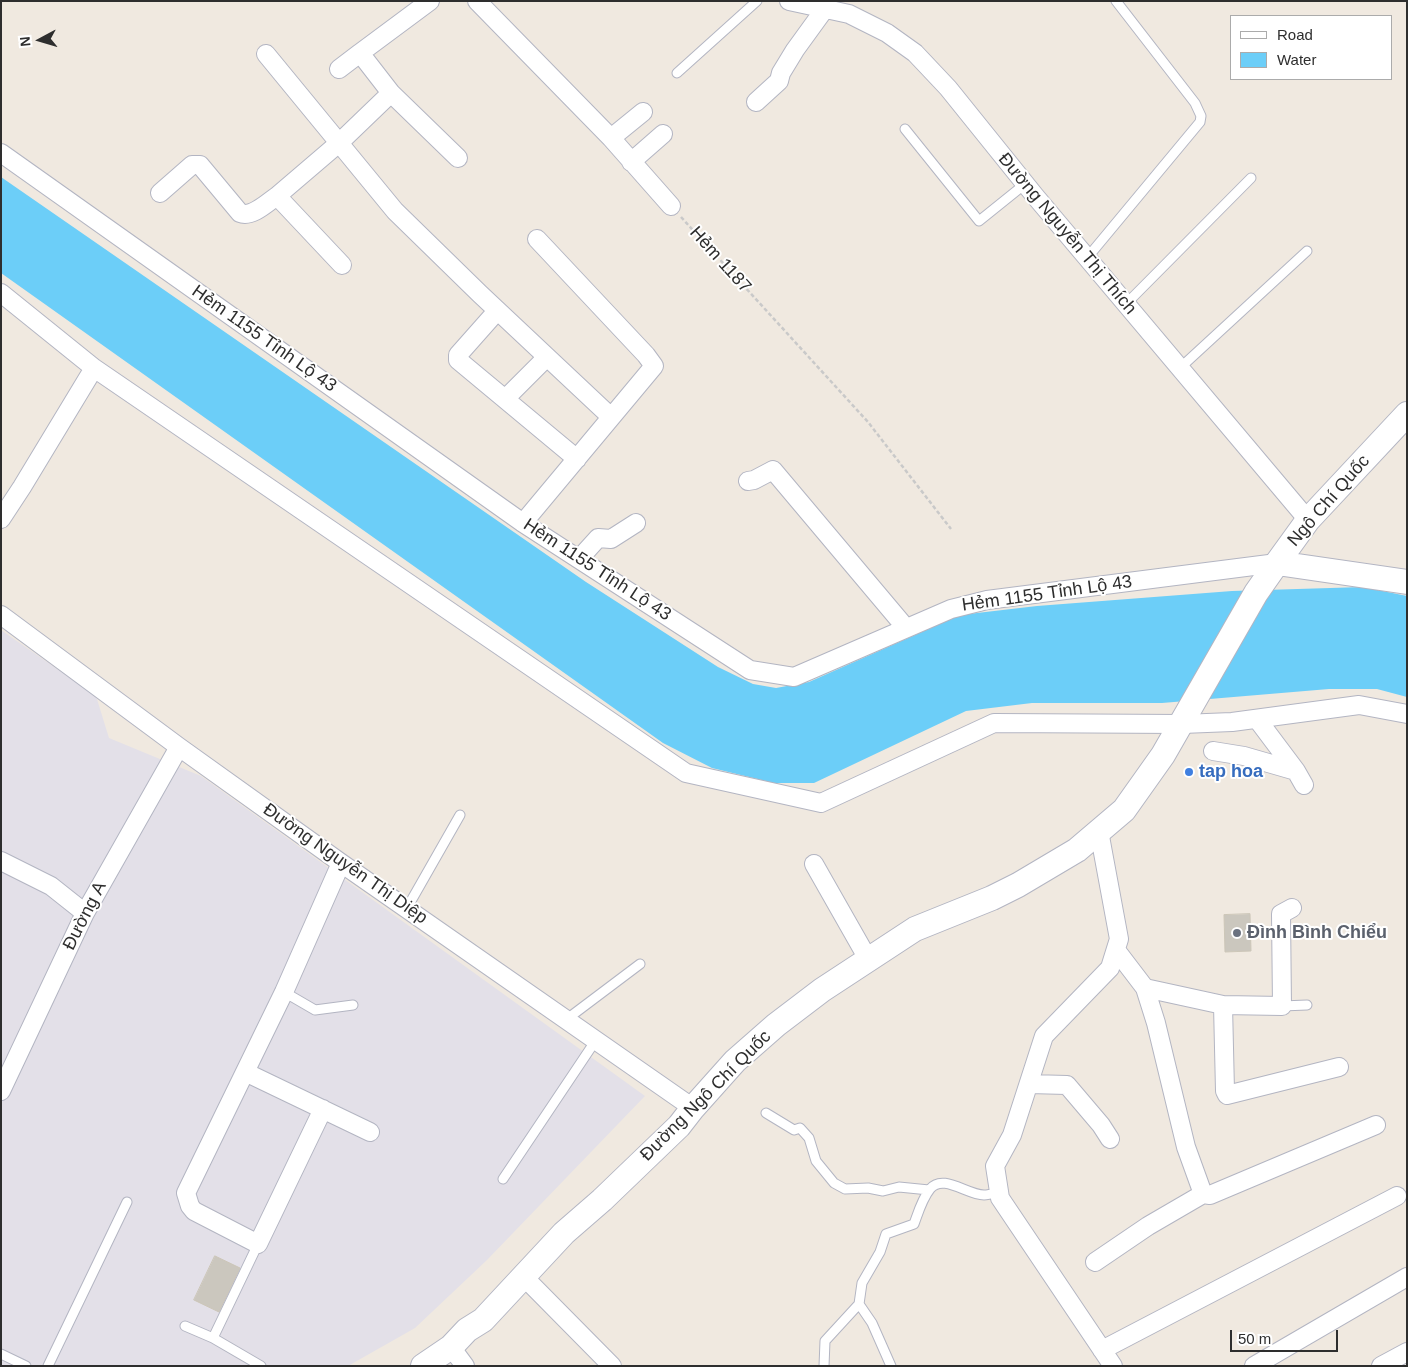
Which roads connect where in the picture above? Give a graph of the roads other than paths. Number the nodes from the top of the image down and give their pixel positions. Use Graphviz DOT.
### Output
graph roads {
  1 [pos="430,1"];
  2 [pos="477,1"];
  3 [pos="758,1"];
  4 [pos="789,1"];
  5 [pos="1116,1"];
  6 [pos="824,10"];
  7 [pos="360,53"];
  8 [pos="266,54"];
  9 [pos="339,70"];
  10 [pos="677,73"];
  11 [pos="391,93"];
  12 [pos="756,102"];
  13 [pos="643,112"];
  14 [pos="905,129"];
  15 [pos="663,134"];
  16 [pos="611,138"];
  17 [pos="339,143"];
  18 [pos="1,153"];
  19 [pos="458,158"];
  20 [pos="631,162"];
  21 [pos="1251,178"];
  22 [pos="1025,184"];
  23 [pos="160,193"];
  24 [pos="277,196"];
  25 [pos="671,206"];
  26 [pos="538,239"];
  27 [pos="1307,251"];
  28 [pos="1087,258"];
  29 [pos="342,265"];
  30 [pos="1,293"];
  31 [pos="1126,304"];
  32 [pos="497,311"];
  33 [pos="547,357"];
  34 [pos="94,368"];
  35 [pos="1180,368"];
  36 [pos="506,399"];
  37 [pos="1407,414"];
  38 [pos="611,417"];
  39 [pos="577,459"];
  40 [pos="748,481"];
  41 [pos="1,519"];
  42 [pos="1308,520"];
  43 [pos="523,523"];
  44 [pos="636,523"];
  45 [pos="579,559"];
  46 [pos="1277,563"];
  47 [pos="1407,582"];
  48 [pos="1,615"];
  49 [pos="906,628"];
  50 [pos="1407,714"];
  51 [pos="1186,716"];
  52 [pos="1258,719"];
  53 [pos="179,747"];
  54 [pos="1213,751"];
  55 [pos="460,815"];
  56 [pos="1099,831"];
  57 [pos="1,862"];
  58 [pos="341,863"];
  59 [pos="814,864"];
  60 [pos="407,908"];
  61 [pos="1292,908"];
  62 [pos="85,913"];
  63 [pos="1116,950"];
  64 [pos="868,959"];
  65 [pos="640,964"];
  66 [pos="1144,988"];
  67 [pos="284,992"];
  68 [pos="353,1005"];
  69 [pos="1223,1005"];
  70 [pos="1307,1005"];
  71 [pos="1282,1006"];
  72 [pos="567,1019"];
  73 [pos="596,1040"];
  74 [pos="1339,1067"];
  75 [pos="246,1072"];
  76 [pos="1029,1084"];
  77 [pos="1,1091"];
  78 [pos="693,1108"];
  79 [pos="323,1110"];
  80 [pos="766,1113"];
  81 [pos="1376,1125"];
  82 [pos="370,1132"];
  83 [pos="1110,1139"];
  84 [pos="503,1179"];
  85 [pos="929,1190"];
  86 [pos="999,1192"];
  87 [pos="1203,1194"];
  88 [pos="1397,1196"];
  89 [pos="127,1202"];
  90 [pos="258,1244"];
  91 [pos="1095,1262"];
  92 [pos="524,1277"];
  93 [pos="1407,1277"];
  94 [pos="859,1304"];
  95 [pos="185,1326"];
  96 [pos="213,1338"];
  97 [pos="1102,1350"];
  98 [pos="1407,1352"];
  99 [pos="1,1354"];
  100 [pos="458,1356"];
  101 [pos="1112,1365"];
  102 [pos="26,1366"];
  103 [pos="48,1366"];
  104 [pos="261,1366"];
  105 [pos="423,1366"];
  106 [pos="612,1366"];
  107 [pos="824,1366"];
  108 [pos="891,1366"];
  109 [pos="1254,1366"];
  110 [pos="1381,1366"];
  1 -- 7 [label="street"];
  2 -- 16 [label="street"];
  3 -- 10 [label="lane"];
  4 -- 6 [label="street, Đường Nguyễn Thị Thích"];
  5 -- 28 [label="lane"];
  6 -- 12 [label="street"];
  6 -- 22 [label="street, Đường Nguyễn Thị Thích"];
  7 -- 9 [label="street"];
  7 -- 11 [label="street"];
  8 -- 17 [label="street"];
  11 -- 17 [label="street"];
  11 -- 19 [label="street"];
  13 -- 16 [label="street"];
  14 -- 22 [label="lane"];
  15 -- 20 [label="street"];
  16 -- 20 [label="street"];
  17 -- 24 [label="street"];
  17 -- 32 [label="street"];
  18 -- 43 [label="street, Hẻm 1155 Tỉnh Lộ 43"];
  20 -- 25 [label="street"];
  21 -- 31 [label="lane"];
  22 -- 28 [label="street, Đường Nguyễn Thị Thích"];
  23 -- 24 [label="street"];
  24 -- 29 [label="street"];
  26 -- 38 [label="street"];
  27 -- 35 [label="lane"];
  28 -- 31 [label="street, Đường Nguyễn Thị Thích"];
  30 -- 34 [label="street"];
  31 -- 35 [label="street, Đường Nguyễn Thị Thích"];
  32 -- 33 [label="street"];
  32 -- 36 [label="street"];
  33 -- 36 [label="street"];
  33 -- 38 [label="street"];
  34 -- 41 [label="street"];
  34 -- 51 [label="street"];
  35 -- 42 [label="street, Đường Nguyễn Thị Thích"];
  36 -- 39 [label="street"];
  37 -- 42 [label="main road, Ngô Chí Quốc"];
  38 -- 39 [label="street"];
  39 -- 43 [label="street"];
  40 -- 49 [label="street"];
  42 -- 46 [label="main road, Ngô Chí Quốc"];
  43 -- 45 [label="street, Hẻm 1155 Tỉnh Lộ 43"];
  44 -- 45 [label="street"];
  45 -- 49 [label="street, Hẻm 1155 Tỉnh Lộ 43"];
  46 -- 47 [label="main road"];
  46 -- 49 [label="street, Hẻm 1155 Tỉnh Lộ 43"];
  46 -- 51 [label="main road, Ngô Chí Quốc"];
  48 -- 53 [label="street, Đường Nguyễn Thị Diệp"];
  50 -- 52 [label="street"];
  51 -- 52 [label="street"];
  51 -- 56 [label="main road, Đường Ngô Chí Quốc"];
  52 -- 54 [label="street"];
  53 -- 58 [label="street, Đường Nguyễn Thị Diệp"];
  53 -- 62 [label="street, Đường A"];
  55 -- 60 [label="lane"];
  56 -- 63 [label="street"];
  56 -- 64 [label="main road, Đường Ngô Chí Quốc"];
  57 -- 62 [label="street"];
  58 -- 60 [label="street, Đường Nguyễn Thị Diệp"];
  58 -- 67 [label="street"];
  59 -- 64 [label="street"];
  60 -- 72 [label="street, Đường Nguyễn Thị Diệp"];
  61 -- 71 [label="street"];
  62 -- 77 [label="street, Đường A"];
  63 -- 66 [label="street"];
  63 -- 76 [label="street"];
  64 -- 78 [label="main road, Đường Ngô Chí Quốc"];
  65 -- 72 [label="lane"];
  66 -- 69 [label="street"];
  66 -- 87 [label="street"];
  67 -- 68 [label="lane"];
  67 -- 75 [label="street"];
  69 -- 71 [label="street"];
  69 -- 74 [label="street"];
  70 -- 71 [label="lane"];
  72 -- 73 [label="street, Đường Nguyễn Thị Diệp"];
  73 -- 78 [label="street, Đường Nguyễn Thị Diệp"];
  73 -- 84 [label="lane"];
  75 -- 79 [label="street"];
  75 -- 90 [label="street"];
  76 -- 83 [label="street"];
  76 -- 86 [label="street"];
  78 -- 92 [label="main road, Đường Ngô Chí Quốc"];
  79 -- 82 [label="street"];
  79 -- 90 [label="street"];
  80 -- 85 [label="lane"];
  81 -- 87 [label="street"];
  85 -- 86 [label="lane"];
  85 -- 94 [label="lane"];
  86 -- 97 [label="street"];
  87 -- 91 [label="street"];
  88 -- 97 [label="street"];
  89 -- 103 [label="lane"];
  90 -- 96 [label="lane"];
  92 -- 100 [label="main road, Đường Ngô Chí Quốc"];
  92 -- 106 [label="street"];
  93 -- 109 [label="street"];
  94 -- 107 [label="lane"];
  94 -- 108 [label="lane"];
  95 -- 96 [label="lane"];
  96 -- 104 [label="lane"];
  97 -- 101 [label="street"];
  98 -- 110 [label="street"];
  99 -- 102 [label="lane"];
  100 -- 105 [label="main road, Đường Ngô Chí Quốc"];
}
